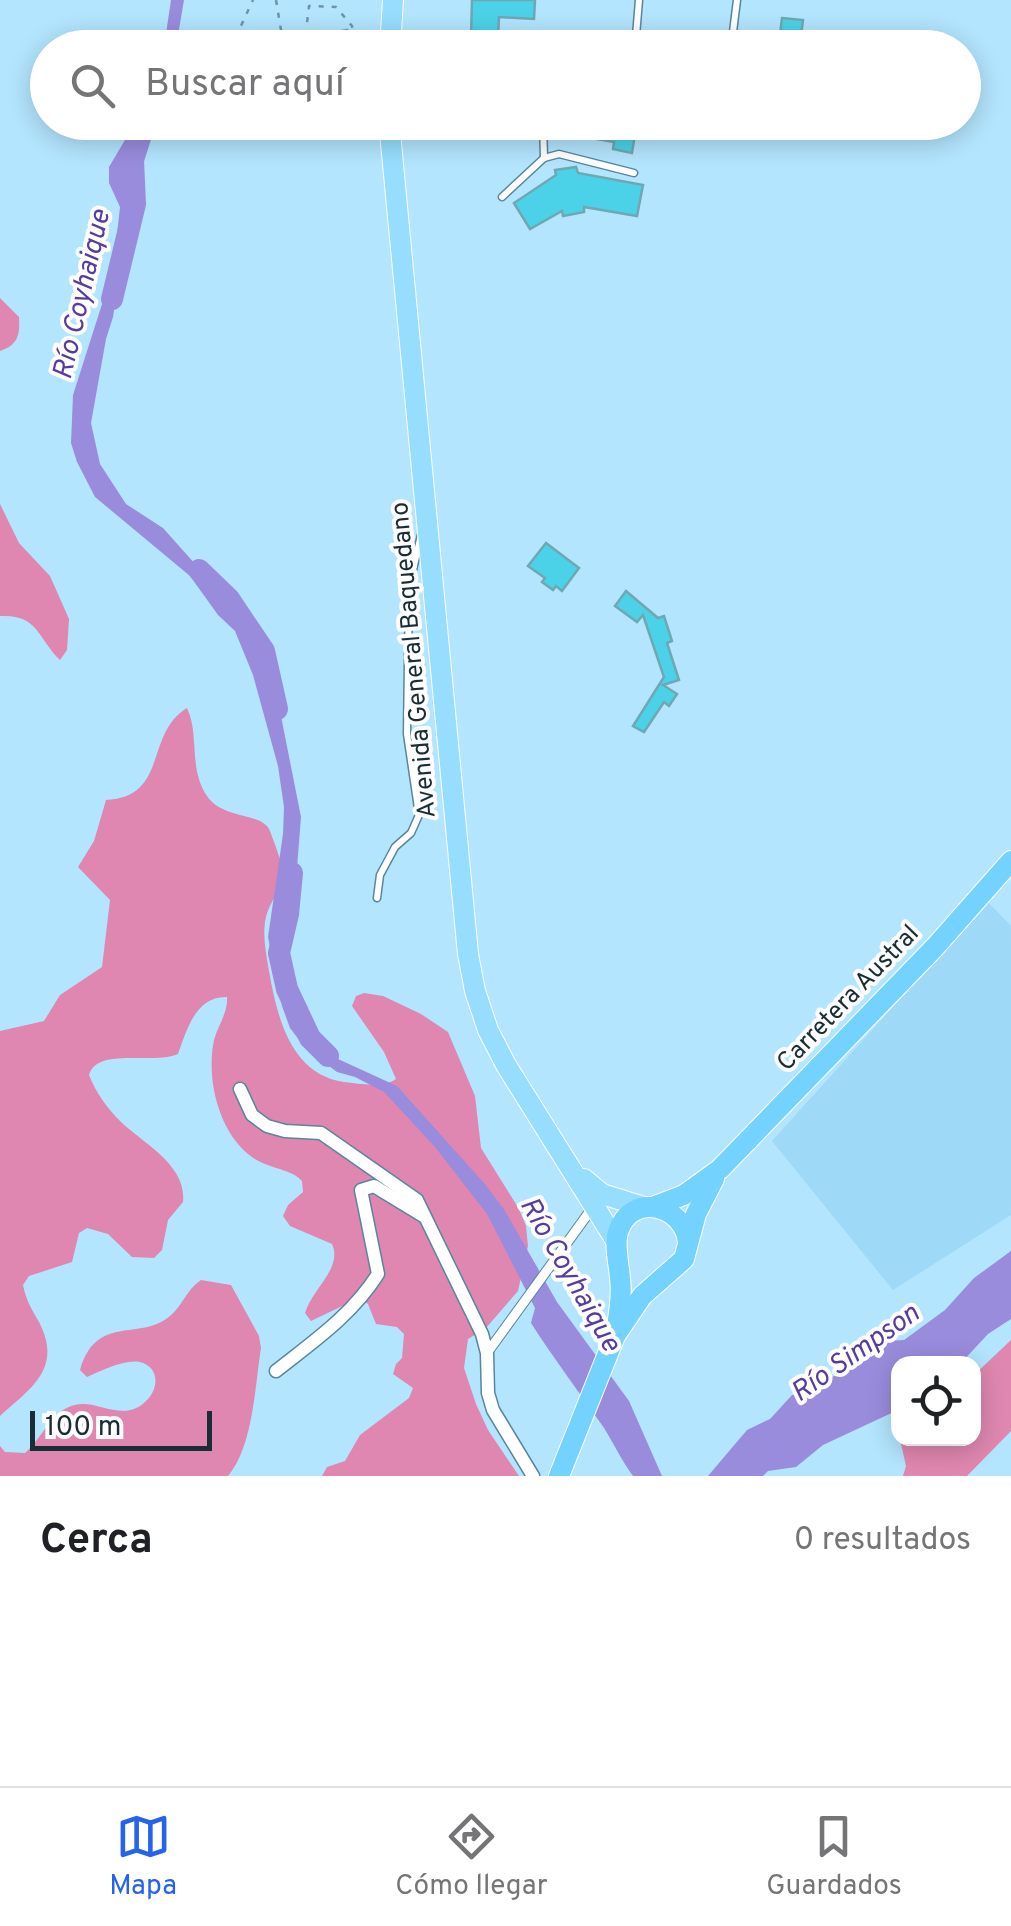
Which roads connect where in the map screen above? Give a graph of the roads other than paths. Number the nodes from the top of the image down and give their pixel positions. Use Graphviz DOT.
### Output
graph roads {
  1 [pos="392,0"];
  2 [pos="639,0"];
  3 [pos="737,0"];
  4 [pos="391,30"];
  5 [pos="636,30"];
  6 [pos="733,30"];
  7 [pos="390,140"];
  8 [pos="544,140"];
  9 [pos="544,158"];
  10 [pos="634,173"];
  11 [pos="502,198"];
  12 [pos="427,526"];
  13 [pos="1011,861"];
  14 [pos="377,898"];
  15 [pos="240,1089"];
  16 [pos="571,1168"];
  17 [pos="720,1169"];
  18 [pos="594,1205"];
  19 [pos="649,1207"];
  20 [pos="426,1217"];
  21 [pos="688,1242"];
  22 [pos="617,1247"];
  23 [pos="664,1276"];
  24 [pos="615,1336"];
  25 [pos="487,1353"];
  26 [pos="276,1371"];
  27 [pos="534,1476"];
  28 [pos="559,1476"];
  1 -- 4 [label="main road"];
  2 -- 5 [label="lane"];
  3 -- 6 [label="lane"];
  7 -- 12 [label="main road, Avenida General Baquedano"];
  8 -- 9 [label="lane"];
  9 -- 10 [label="lane"];
  9 -- 11 [label="lane"];
  12 -- 14 [label="lane"];
  12 -- 16 [label="main road, Avenida General Baquedano"];
  13 -- 17 [label="highway, Carretera Austral"];
  15 -- 20 [label="street"];
  16 -- 18 [label="main road, Avenida General Baquedano"];
  16 -- 19 [label="main road, Avenida General Baquedano"];
  17 -- 19 [label="highway, Carretera Austral"];
  17 -- 21 [label="highway, Carretera Austral"];
  18 -- 22 [label="main road, Avenida General Baquedano"];
  18 -- 25 [label="street"];
  19 -- 21 [label="highway"];
  19 -- 22 [label="highway"];
  20 -- 25 [label="street"];
  20 -- 26 [label="street"];
  21 -- 23 [label="highway"];
  22 -- 23 [label="highway"];
  22 -- 24 [label="highway"];
  23 -- 24 [label="highway"];
  24 -- 28 [label="highway"];
  25 -- 27 [label="street"];
}
